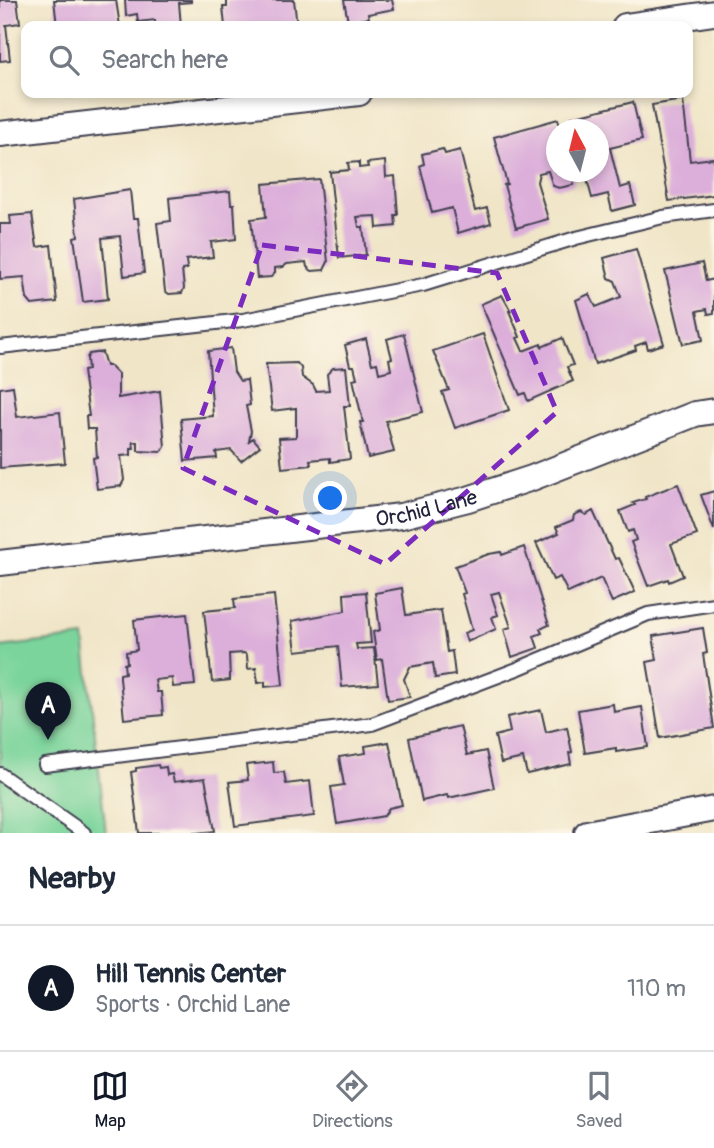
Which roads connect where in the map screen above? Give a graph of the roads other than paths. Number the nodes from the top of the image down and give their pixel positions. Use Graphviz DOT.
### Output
graph roads {
  1 [pos="714,13"];
  2 [pos="659,21"];
  3 [pos="315,98"];
  4 [pos="0,134"];
  5 [pos="714,210"];
  6 [pos="0,347"];
  7 [pos="714,411"];
  8 [pos="0,563"];
  9 [pos="714,604"];
  10 [pos="45,765"];
  11 [pos="0,774"];
  12 [pos="714,809"];
  13 [pos="84,833"];
  14 [pos="587,833"];
  1 -- 2 [label="street"];
  3 -- 4 [label="street"];
  5 -- 6 [label="lane"];
  7 -- 8 [label="street, Orchid Lane"];
  9 -- 10 [label="lane"];
  11 -- 13 [label="lane"];
  12 -- 14 [label="street"];
}
